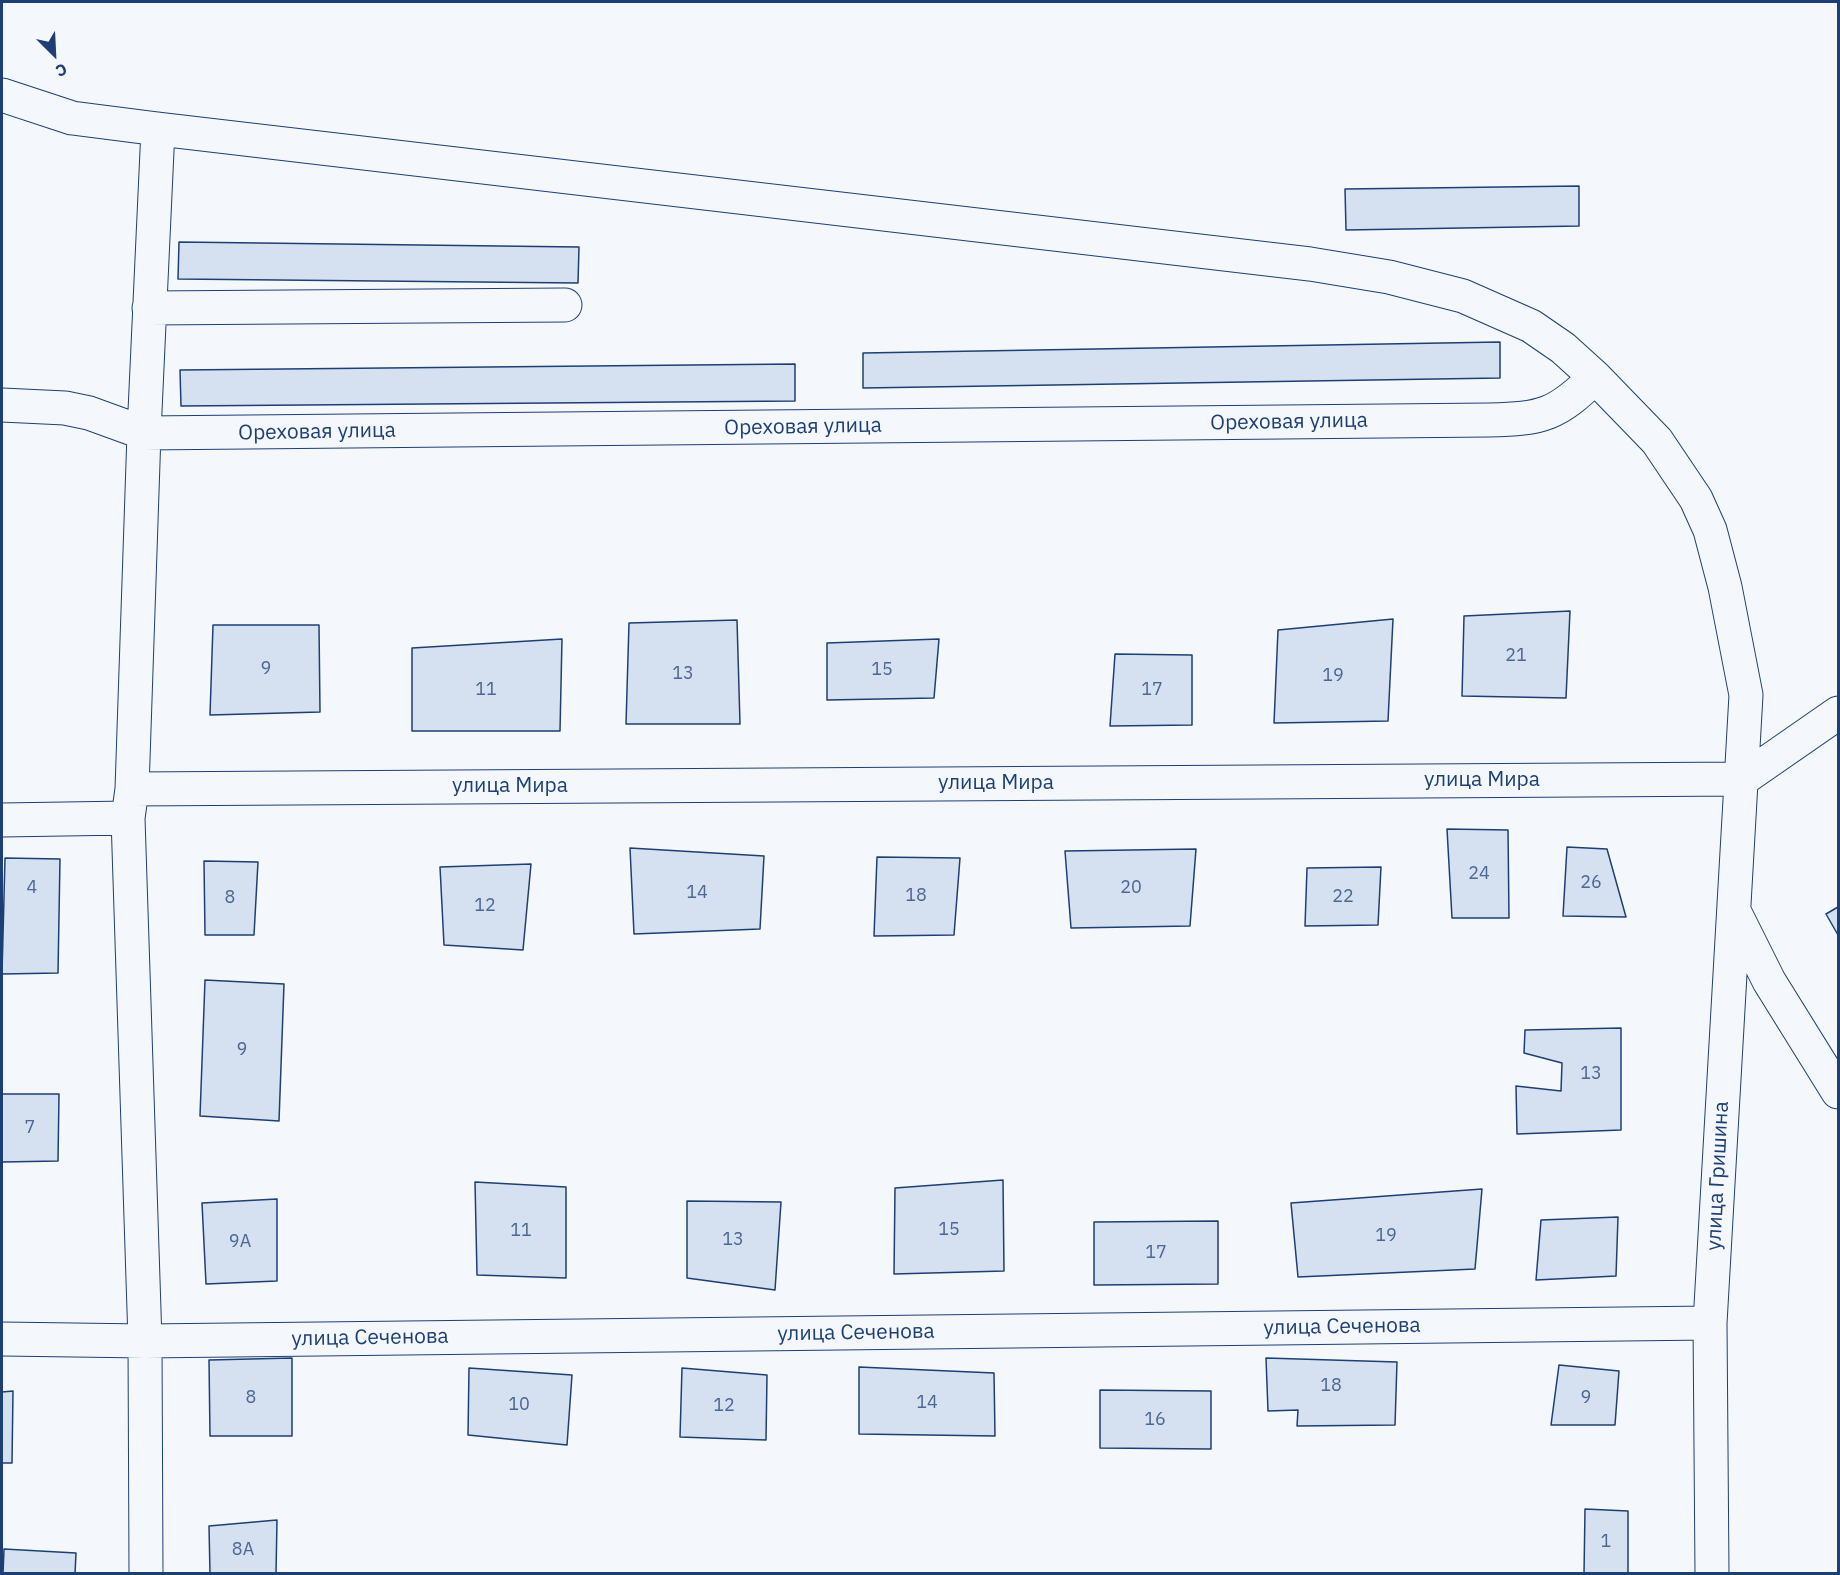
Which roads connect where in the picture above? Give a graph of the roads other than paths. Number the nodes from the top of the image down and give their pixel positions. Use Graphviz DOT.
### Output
graph roads {
  1 [pos="2,95"];
  2 [pos="158,129"];
  3 [pos="565,305"];
  4 [pos="149,308"];
  5 [pos="1595,377"];
  6 [pos="2,405"];
  7 [pos="144,433"];
  8 [pos="1839,713"];
  9 [pos="1743,779"];
  10 [pos="130,803"];
  11 [pos="2,819"];
  12 [pos="1733,909"];
  13 [pos="1839,1092"];
  14 [pos="1710,1323"];
  15 [pos="2,1339"];
  16 [pos="145,1341"];
  17 [pos="146,1574"];
  18 [pos="1712,1574"];
  1 -- 2 [label="street, улица Гришина"];
  2 -- 4 [label="street"];
  2 -- 5 [label="street, улица Гришина"];
  3 -- 4 [label="street"];
  4 -- 7 [label="street"];
  5 -- 7 [label="street, Ореховая улица"];
  5 -- 9 [label="street, улица Гришина"];
  6 -- 7 [label="street, Ореховая улица"];
  7 -- 10 [label="street"];
  8 -- 9 [label="street"];
  9 -- 10 [label="street, улица Мира"];
  9 -- 12 [label="street, улица Гришина"];
  10 -- 11 [label="street, улица Мира"];
  10 -- 16 [label="street"];
  12 -- 13 [label="street"];
  12 -- 14 [label="street, улица Гришина"];
  14 -- 16 [label="street, улица Сеченова"];
  14 -- 18 [label="street, улица Гришина"];
  15 -- 16 [label="street, улица Сеченова"];
  16 -- 17 [label="street"];
}
